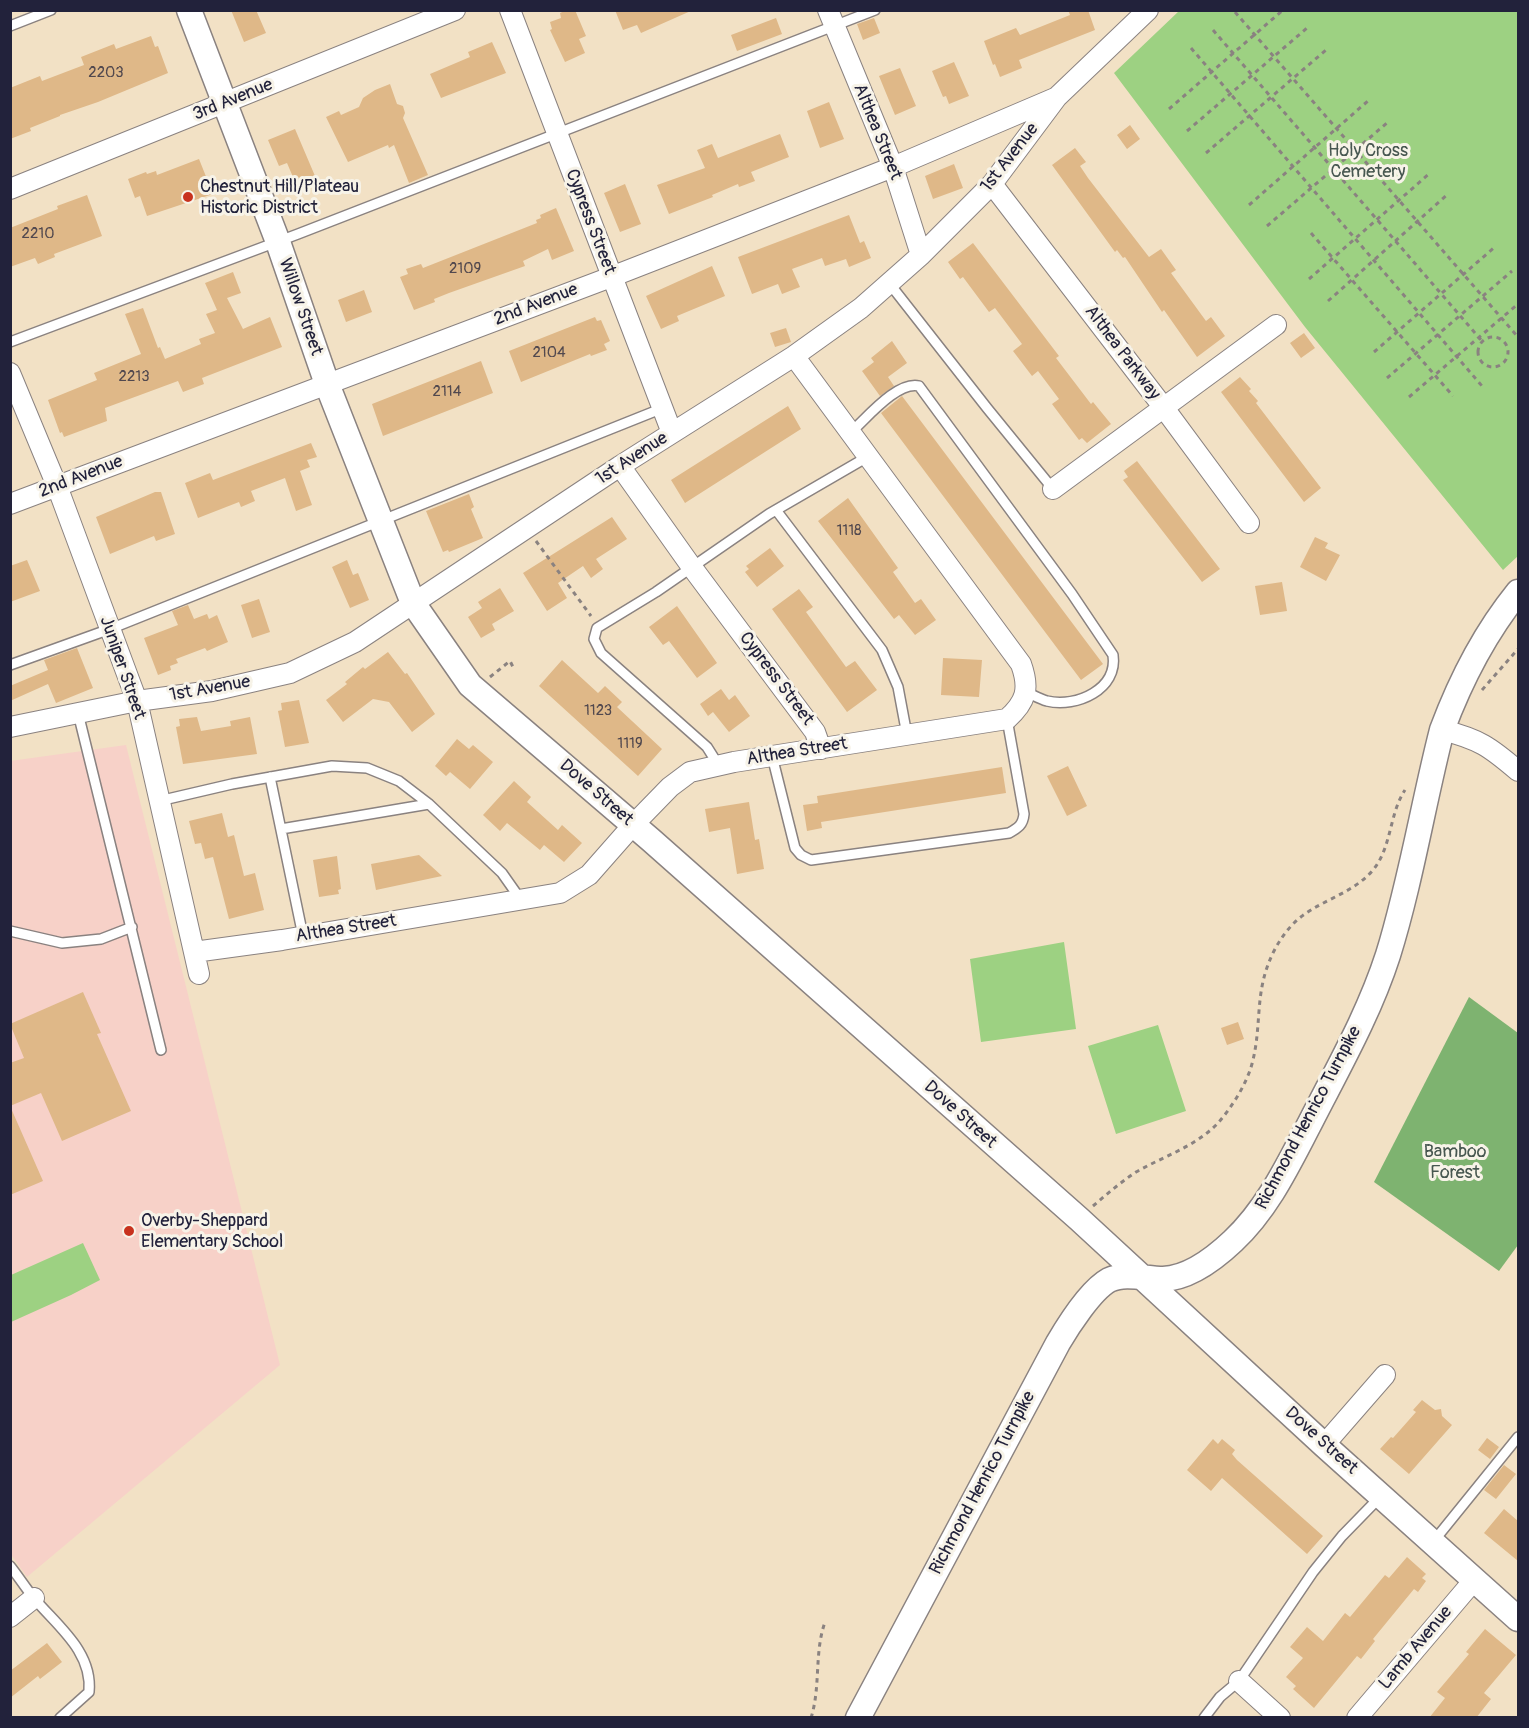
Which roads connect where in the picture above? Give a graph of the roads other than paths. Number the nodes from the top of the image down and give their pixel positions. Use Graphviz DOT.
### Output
graph roads {
  1 [pos="51,10"];
  2 [pos="189,10"];
  3 [pos="455,10"];
  4 [pos="510,10"];
  5 [pos="874,10"];
  6 [pos="1145,11"];
  7 [pos="831,18"];
  8 [pos="10,26"];
  9 [pos="1057,97"];
  10 [pos="225,104"];
  11 [pos="556,133"];
  12 [pos="893,167"];
  13 [pos="992,184"];
  14 [pos="10,189"];
  15 [pos="278,242"];
  16 [pos="921,255"];
  17 [pos="611,277"];
  18 [pos="889,283"];
  19 [pos="1276,325"];
  20 [pos="10,342"];
  21 [pos="794,356"];
  22 [pos="10,373"];
  23 [pos="327,384"];
  24 [pos="663,408"];
  25 [pos="1164,408"];
  26 [pos="851,432"];
  27 [pos="672,433"];
  28 [pos="869,456"];
  29 [pos="620,466"];
  30 [pos="57,486"];
  31 [pos="1053,489"];
  32 [pos="10,504"];
  33 [pos="776,510"];
  34 [pos="380,521"];
  35 [pos="1249,523"];
  36 [pos="691,566"];
  37 [pos="1518,592"];
  38 [pos="413,603"];
  39 [pos="110,629"];
  40 [pos="10,665"];
  41 [pos="1026,692"];
  42 [pos="137,701"];
  43 [pos="78,714"];
  44 [pos="1007,719"];
  45 [pos="10,728"];
  46 [pos="1443,730"];
  47 [pos="907,735"];
  48 [pos="821,749"];
  49 [pos="772,756"];
  50 [pos="719,766"];
  51 [pos="1518,771"];
  52 [pos="270,777"];
  53 [pos="158,801"];
  54 [pos="429,804"];
  55 [pos="633,825"];
  56 [pos="281,829"];
  57 [pos="521,900"];
  58 [pos="132,927"];
  59 [pos="10,931"];
  60 [pos="303,936"];
  61 [pos="194,952"];
  62 [pos="199,974"];
  63 [pos="161,1050"];
  64 [pos="1144,1277"];
  65 [pos="1385,1375"];
  66 [pos="1518,1437"];
  67 [pos="1324,1444"];
  68 [pos="1381,1495"];
  69 [pos="1433,1542"];
  70 [pos="10,1566"];
  71 [pos="1475,1579"];
  72 [pos="34,1598"];
  73 [pos="10,1617"];
  74 [pos="1518,1619"];
  75 [pos="1239,1681"];
  76 [pos="60,1718"];
  77 [pos="858,1718"];
  78 [pos="1204,1718"];
  79 [pos="1280,1718"];
  80 [pos="1357,1718"];
  1 -- 8 [label="lane"];
  2 -- 10 [label="street, Willow Street"];
  3 -- 10 [label="street, 3rd Avenue"];
  4 -- 11 [label="street, Cypress Street"];
  5 -- 7 [label="lane"];
  6 -- 9 [label="street, 1st Avenue"];
  7 -- 11 [label="lane"];
  7 -- 12 [label="street, Althea Street"];
  9 -- 12 [label="street, 2nd Avenue"];
  9 -- 13 [label="street, 1st Avenue"];
  10 -- 14 [label="street, 3rd Avenue"];
  10 -- 15 [label="street, Willow Street"];
  11 -- 15 [label="lane"];
  11 -- 17 [label="street, Cypress Street"];
  12 -- 16 [label="street, Althea Street"];
  12 -- 17 [label="street, 2nd Avenue"];
  13 -- 16 [label="street, 1st Avenue"];
  13 -- 25 [label="street, Althea Parkway"];
  15 -- 20 [label="lane"];
  15 -- 23 [label="street, Willow Street"];
  16 -- 18 [label="street, 1st Avenue"];
  17 -- 23 [label="street, 2nd Avenue"];
  17 -- 24 [label="street, Cypress Street"];
  18 -- 21 [label="street, 1st Avenue"];
  18 -- 31 [label="lane"];
  19 -- 25 [label="street"];
  21 -- 26 [label="street"];
  21 -- 27 [label="street, 1st Avenue"];
  22 -- 30 [label="street, Juniper Street"];
  23 -- 30 [label="street, 2nd Avenue"];
  23 -- 34 [label="street, Willow Street"];
  24 -- 27 [label="street, Cypress Street"];
  24 -- 34 [label="lane"];
  25 -- 31 [label="street"];
  25 -- 35 [label="street, Althea Parkway"];
  26 -- 28 [label="street"];
  26 -- 41 [label="lane"];
  27 -- 29 [label="street, 1st Avenue"];
  28 -- 33 [label="lane"];
  28 -- 41 [label="street"];
  29 -- 36 [label="street, Cypress Street"];
  29 -- 38 [label="street, 1st Avenue"];
  30 -- 32 [label="street, 2nd Avenue"];
  30 -- 39 [label="street, Juniper Street"];
  33 -- 36 [label="lane"];
  33 -- 47 [label="lane"];
  34 -- 38 [label="street, Willow Street"];
  34 -- 39 [label="lane"];
  36 -- 48 [label="street, Cypress Street"];
  36 -- 50 [label="lane"];
  37 -- 46 [label="street, Richmond Henrico Turnpike"];
  38 -- 42 [label="street, 1st Avenue"];
  38 -- 55 [label="street, Dove Street"];
  39 -- 40 [label="lane"];
  39 -- 42 [label="street, Juniper Street"];
  41 -- 44 [label="street"];
  42 -- 43 [label="street, 1st Avenue"];
  42 -- 53 [label="street, Juniper Street"];
  43 -- 45 [label="street, 1st Avenue"];
  43 -- 58 [label="lane"];
  44 -- 47 [label="street, Althea Street"];
  44 -- 49 [label="lane"];
  46 -- 51 [label="street"];
  46 -- 64 [label="street, Richmond Henrico Turnpike"];
  47 -- 48 [label="street, Althea Street"];
  48 -- 49 [label="street, Althea Street"];
  49 -- 50 [label="street, Althea Street"];
  50 -- 55 [label="street, Althea Street"];
  52 -- 53 [label="lane"];
  52 -- 54 [label="lane"];
  52 -- 56 [label="lane"];
  53 -- 61 [label="street, Juniper Street"];
  54 -- 56 [label="lane"];
  54 -- 57 [label="lane"];
  55 -- 57 [label="street, Althea Street"];
  55 -- 64 [label="street, Dove Street"];
  56 -- 60 [label="lane"];
  57 -- 60 [label="street, Althea Street"];
  58 -- 59 [label="lane"];
  58 -- 63 [label="lane"];
  60 -- 61 [label="street, Althea Street"];
  61 -- 62 [label="street, Juniper Street"];
  64 -- 67 [label="street, Dove Street"];
  64 -- 77 [label="street, Richmond Henrico Turnpike"];
  65 -- 67 [label="street"];
  66 -- 69 [label="lane"];
  67 -- 68 [label="street, Dove Street"];
  68 -- 69 [label="street, Dove Street"];
  68 -- 75 [label="lane"];
  69 -- 71 [label="street, Dove Street"];
  70 -- 72 [label="lane"];
  71 -- 74 [label="street, Dove Street"];
  71 -- 80 [label="street, Lamb Avenue"];
  72 -- 73 [label="street"];
  72 -- 76 [label="lane"];
  75 -- 78 [label="lane"];
  75 -- 79 [label="street"];
}
